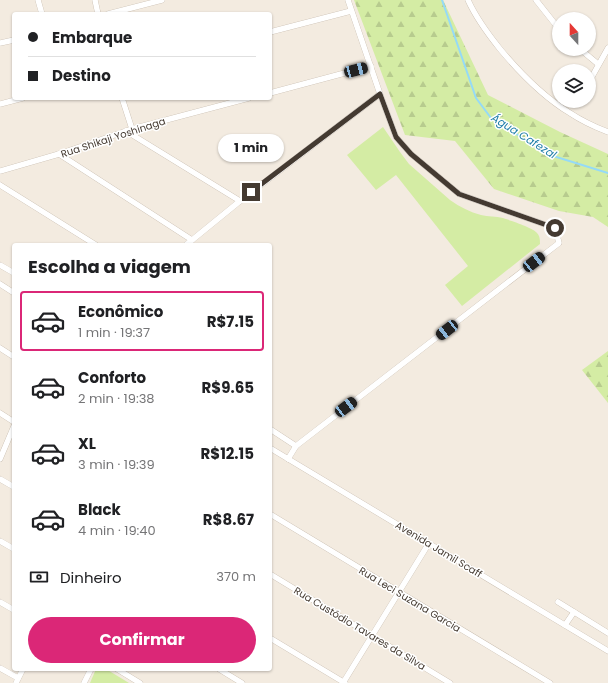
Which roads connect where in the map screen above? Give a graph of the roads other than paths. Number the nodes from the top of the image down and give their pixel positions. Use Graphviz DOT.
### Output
graph roads {
  1 [pos="38,0"];
  2 [pos="95,0"];
  3 [pos="162,0"];
  4 [pos="348,0"];
  5 [pos="468,0"];
  6 [pos="536,0"];
  7 [pos="155,1"];
  8 [pos="351,11"];
  9 [pos="41,12"];
  10 [pos="98,12"];
  11 [pos="115,12"];
  12 [pos="552,20"];
  13 [pos="272,31"];
  14 [pos="12,40"];
  15 [pos="0,43"];
  16 [pos="608,48"];
  17 [pos="588,56"];
  18 [pos="598,64"];
  19 [pos="371,66"];
  20 [pos="596,68"];
  21 [pos="272,91"];
  22 [pos="380,94"];
  23 [pos="15,100"];
  24 [pos="123,100"];
  25 [pos="241,100"];
  26 [pos="0,104"];
  27 [pos="132,129"];
  28 [pos="126,131"];
  29 [pos="608,132"];
  30 [pos="60,154"];
  31 [pos="0,171"];
  32 [pos="0,185"];
  33 [pos="240,201"];
  34 [pos="192,240"];
  35 [pos="93,243"];
  36 [pos="188,243"];
  37 [pos="0,265"];
  38 [pos="12,272"];
  39 [pos="0,284"];
  40 [pos="12,291"];
  41 [pos="0,348"];
  42 [pos="12,356"];
  43 [pos="0,413"];
  44 [pos="12,421"];
  45 [pos="272,430"];
  46 [pos="12,431"];
  47 [pos="296,446"];
  48 [pos="272,449"];
  49 [pos="0,459"];
  50 [pos="288,459"];
  51 [pos="0,479"];
  52 [pos="12,486"];
  53 [pos="272,515"];
  54 [pos="0,541"];
  55 [pos="429,543"];
  56 [pos="12,548"];
  57 [pos="272,575"];
  58 [pos="399,592"];
  59 [pos="0,602"];
  60 [pos="558,602"];
  61 [pos="12,609"];
  62 [pos="574,612"];
  63 [pos="565,624"];
  64 [pos="608,633"];
  65 [pos="372,636"];
  66 [pos="272,639"];
  67 [pos="608,651"];
  68 [pos="0,668"];
  69 [pos="22,671"];
  70 [pos="90,671"];
  71 [pos="120,671"];
  72 [pos="221,671"];
  73 [pos="17,680"];
  74 [pos="84,683"];
  75 [pos="140,683"];
  76 [pos="242,683"];
  77 [pos="344,683"];
  78 [pos="450,683"];
  79 [pos="550,683"];
  1 -- 9 [label="street"];
  2 -- 10 [label="street"];
  3 -- 7 [label="street"];
  4 -- 8 [label="street"];
  5 -- 29 [label="street"];
  6 -- 12 [label="street"];
  7 -- 11 [label="street"];
  8 -- 13 [label="street"];
  8 -- 19 [label="street"];
  14 -- 15 [label="street"];
  16 -- 18 [label="street"];
  17 -- 18 [label="street"];
  18 -- 20 [label="street"];
  19 -- 21 [label="street"];
  19 -- 22 [label="street"];
  22 -- 33 [label="street"];
  22 -- 47 [label="street"];
  23 -- 26 [label="street"];
  24 -- 27 [label="street"];
  25 -- 27 [label="street, Rua Shikaji Yoshinaga"];
  27 -- 28 [label="street, Rua Shikaji Yoshinaga"];
  28 -- 30 [label="street, Rua Shikaji Yoshinaga"];
  28 -- 33 [label="street"];
  30 -- 31 [label="street, Rua Shikaji Yoshinaga"];
  30 -- 34 [label="street"];
  32 -- 35 [label="street"];
  33 -- 34 [label="street"];
  34 -- 36 [label="street"];
  37 -- 38 [label="street"];
  39 -- 40 [label="street"];
  41 -- 42 [label="street"];
  43 -- 44 [label="street"];
  45 -- 47 [label="street"];
  46 -- 49 [label="street"];
  47 -- 50 [label="street"];
  48 -- 50 [label="street, Avenida Jamil Scaff"];
  50 -- 55 [label="street, Avenida Jamil Scaff"];
  51 -- 52 [label="street"];
  53 -- 58 [label="street, Rua Leci Suzana Garcia"];
  54 -- 56 [label="street"];
  55 -- 58 [label="street"];
  55 -- 63 [label="street, Avenida Jamil Scaff"];
  57 -- 65 [label="street, Rua Custódio Tavares da Silva"];
  58 -- 65 [label="street"];
  58 -- 79 [label="street, Rua Leci Suzana Garcia"];
  59 -- 61 [label="street"];
  60 -- 62 [label="street"];
  62 -- 63 [label="street"];
  62 -- 64 [label="street"];
  63 -- 67 [label="street, Avenida Jamil Scaff"];
  65 -- 77 [label="street"];
  65 -- 78 [label="street, Rua Custódio Tavares da Silva"];
  66 -- 77 [label="street"];
  68 -- 73 [label="street"];
  69 -- 73 [label="street"];
  70 -- 74 [label="street"];
  71 -- 75 [label="street"];
  72 -- 76 [label="street"];
}
